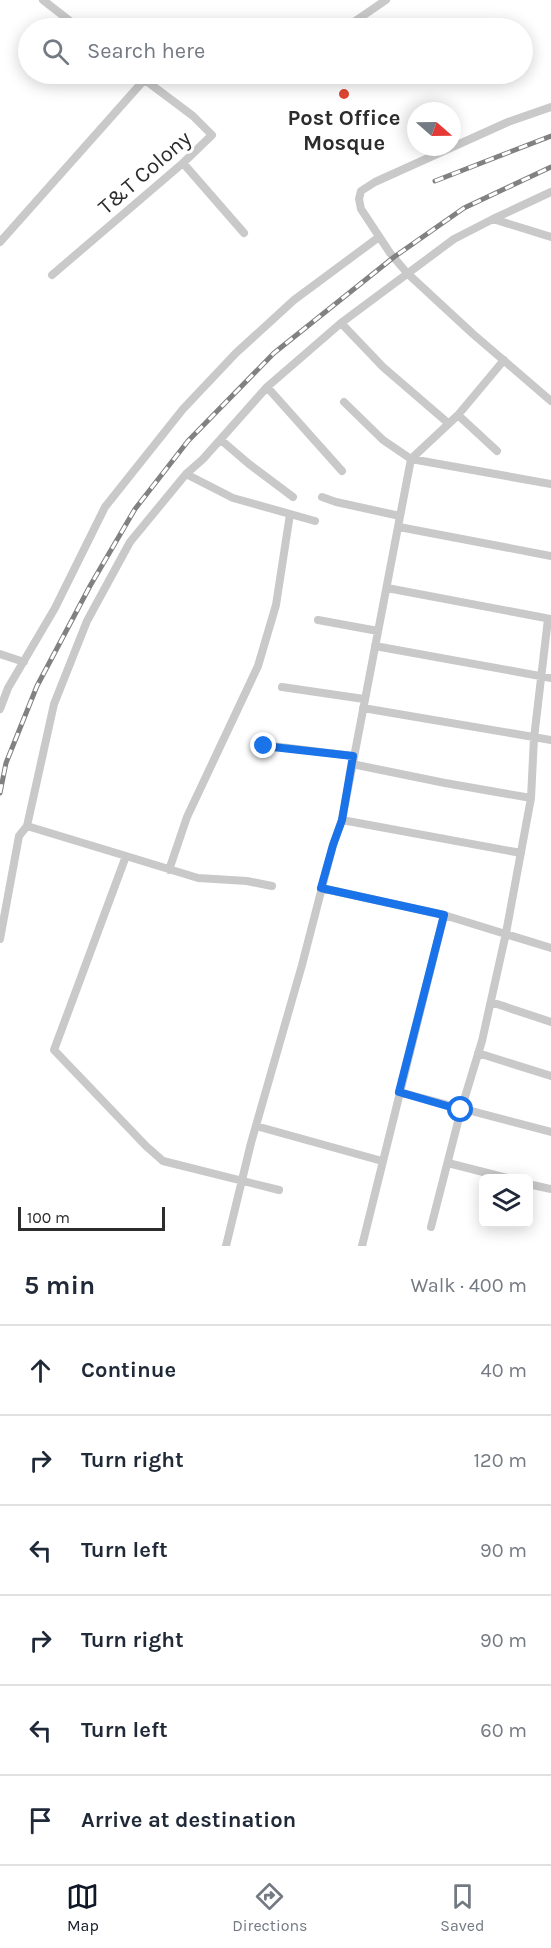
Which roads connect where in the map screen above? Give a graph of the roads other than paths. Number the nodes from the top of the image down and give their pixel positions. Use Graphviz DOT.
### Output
graph roads {
  1 [pos="44,0"];
  2 [pos="386,0"];
  3 [pos="66,18"];
  4 [pos="360,18"];
  5 [pos="141,84"];
  6 [pos="150,84"];
  7 [pos="551,107"];
  8 [pos="183,163"];
  9 [pos="551,192"];
  10 [pos="493,219"];
  11 [pos="244,233"];
  12 [pos="379,237"];
  13 [pos="551,237"];
  14 [pos="0,242"];
  15 [pos="407,273"];
  16 [pos="52,275"];
  17 [pos="341,323"];
  18 [pos="504,360"];
  19 [pos="267,387"];
  20 [pos="551,401"];
  21 [pos="344,402"];
  22 [pos="458,415"];
  23 [pos="448,423"];
  24 [pos="221,440"];
  25 [pos="497,451"];
  26 [pos="411,459"];
  27 [pos="342,471"];
  28 [pos="186,474"];
  29 [pos="551,484"];
  30 [pos="293,497"];
  31 [pos="322,497"];
  32 [pos="290,514"];
  33 [pos="400,516"];
  34 [pos="315,522"];
  35 [pos="399,527"];
  36 [pos="551,556"];
  37 [pos="387,588"];
  38 [pos="550,619"];
  39 [pos="318,621"];
  40 [pos="378,631"];
  41 [pos="375,646"];
  42 [pos="0,654"];
  43 [pos="24,662"];
  44 [pos="547,677"];
  45 [pos="282,687"];
  46 [pos="364,699"];
  47 [pos="363,708"];
  48 [pos="0,709"];
  49 [pos="534,738"];
  50 [pos="551,740"];
  51 [pos="264,746"];
  52 [pos="353,760"];
  53 [pos="531,798"];
  54 [pos="342,820"];
  55 [pos="27,826"];
  56 [pos="521,854"];
  57 [pos="126,856"];
  58 [pos="169,870"];
  59 [pos="272,886"];
  60 [pos="321,888"];
  61 [pos="444,915"];
  62 [pos="506,933"];
  63 [pos="0,939"];
  64 [pos="551,948"];
  65 [pos="491,1002"];
  66 [pos="551,1022"];
  67 [pos="478,1053"];
  68 [pos="551,1076"];
  69 [pos="399,1092"];
  70 [pos="461,1110"];
  71 [pos="256,1126"];
  72 [pos="551,1132"];
  73 [pos="382,1161"];
  74 [pos="448,1163"];
  75 [pos="489,1174"];
  76 [pos="242,1180"];
  77 [pos="533,1185"];
  78 [pos="551,1189"];
  79 [pos="279,1190"];
  80 [pos="431,1227"];
  81 [pos="226,1246"];
  82 [pos="362,1246"];
  1 -- 3 [label="street"];
  2 -- 4 [label="street"];
  5 -- 14 [label="street"];
  6 -- 8 [label="street, T&T Colony"];
  7 -- 12 [label="street"];
  8 -- 11 [label="street"];
  8 -- 16 [label="street, T&T Colony"];
  9 -- 10 [label="street"];
  10 -- 13 [label="street"];
  10 -- 15 [label="street"];
  12 -- 15 [label="street"];
  12 -- 43 [label="street"];
  15 -- 17 [label="street"];
  15 -- 18 [label="street"];
  17 -- 19 [label="street"];
  17 -- 23 [label="street"];
  18 -- 20 [label="street"];
  18 -- 22 [label="street"];
  19 -- 24 [label="street"];
  19 -- 27 [label="street"];
  21 -- 26 [label="street"];
  22 -- 23 [label="street"];
  22 -- 25 [label="street"];
  23 -- 26 [label="street"];
  24 -- 28 [label="street"];
  24 -- 30 [label="street"];
  26 -- 29 [label="street"];
  26 -- 33 [label="street"];
  28 -- 32 [label="street"];
  28 -- 55 [label="street"];
  31 -- 33 [label="street"];
  32 -- 34 [label="street"];
  32 -- 58 [label="street"];
  33 -- 35 [label="street"];
  35 -- 36 [label="street"];
  35 -- 37 [label="street"];
  37 -- 38 [label="street"];
  37 -- 40 [label="street"];
  38 -- 44 [label="street"];
  39 -- 40 [label="street"];
  40 -- 41 [label="street"];
  41 -- 44 [label="street"];
  41 -- 46 [label="street"];
  42 -- 43 [label="street"];
  43 -- 48 [label="street"];
  44 -- 49 [label="street"];
  45 -- 46 [label="street"];
  46 -- 47 [label="street"];
  47 -- 49 [label="street"];
  47 -- 52 [label="street"];
  49 -- 50 [label="street"];
  49 -- 53 [label="street"];
  51 -- 52 [label="street"];
  52 -- 53 [label="street"];
  52 -- 54 [label="street"];
  53 -- 56 [label="street"];
  54 -- 56 [label="street"];
  54 -- 60 [label="street"];
  55 -- 57 [label="street"];
  55 -- 63 [label="street"];
  56 -- 62 [label="street"];
  57 -- 58 [label="street"];
  57 -- 76 [label="street"];
  58 -- 59 [label="street"];
  60 -- 61 [label="street"];
  60 -- 71 [label="street"];
  61 -- 62 [label="street"];
  61 -- 69 [label="street"];
  62 -- 64 [label="street"];
  62 -- 65 [label="street"];
  65 -- 66 [label="street"];
  65 -- 67 [label="street"];
  67 -- 68 [label="street"];
  67 -- 70 [label="street"];
  69 -- 70 [label="street"];
  69 -- 73 [label="street"];
  70 -- 72 [label="street"];
  70 -- 74 [label="street"];
  71 -- 73 [label="street"];
  71 -- 76 [label="street"];
  73 -- 82 [label="street"];
  74 -- 75 [label="street"];
  74 -- 80 [label="street"];
  76 -- 79 [label="street"];
  76 -- 81 [label="street"];
  77 -- 78 [label="street"];
}
